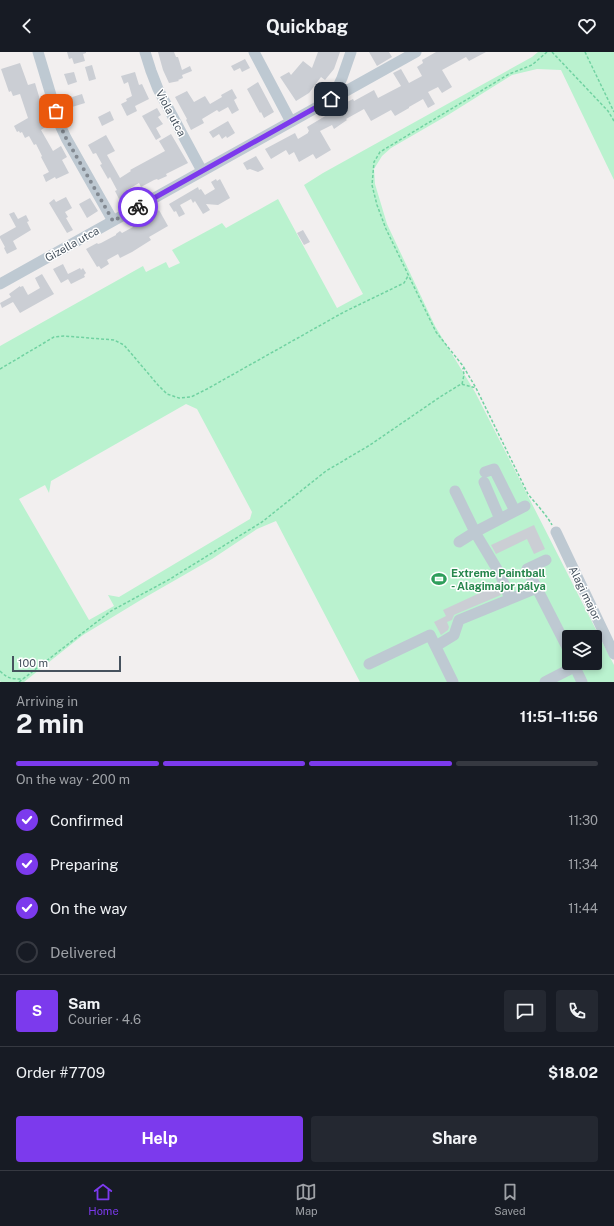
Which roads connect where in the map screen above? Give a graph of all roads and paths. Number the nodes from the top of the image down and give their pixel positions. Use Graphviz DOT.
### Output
graph roads {
  1 [pos="38,52"];
  2 [pos="145,52"];
  3 [pos="254,52"];
  4 [pos="351,52"];
  5 [pos="416,52"];
  6 [pos="547,52"];
  7 [pos="552,52"];
  8 [pos="585,52"];
  9 [pos="331,99"];
  10 [pos="614,112"];
  11 [pos="291,122"];
  12 [pos="614,122"];
  13 [pos="202,171"];
  14 [pos="113,221"];
  15 [pos="407,270"];
  16 [pos="0,284"];
  17 [pos="463,366"];
  18 [pos="0,369"];
  19 [pos="461,384"];
  20 [pos="476,388"];
  21 [pos="455,491"];
  22 [pos="500,519"];
  23 [pos="474,532"];
  24 [pos="556,532"];
  25 [pos="459,542"];
  26 [pos="546,560"];
  27 [pos="537,588"];
  28 [pos="510,599"];
  29 [pos="562,637"];
  30 [pos="436,646"];
  31 [pos="614,654"];
  32 [pos="369,664"];
  33 [pos="565,670"];
  34 [pos="576,670"];
  35 [pos="0,671"];
  36 [pos="23,679"];
  37 [pos="19,682"];
  38 [pos="453,682"];
  39 [pos="545,682"];
  40 [pos="582,682"];
  1 -- 14 [label="street"];
  2 -- 13 [label="street, Viola utca"];
  3 -- 11 [label="street"];
  4 -- 9 [label="street"];
  5 -- 9 [label="street, Gizella utca"];
  6 -- 15 [label="path"];
  7 -- 12 [label="path"];
  8 -- 10 [label="path"];
  9 -- 11 [label="street, Gizella utca"];
  11 -- 13 [label="street, Gizella utca"];
  13 -- 14 [label="street, Gizella utca"];
  14 -- 16 [label="street, Gizella utca"];
  15 -- 17 [label="path"];
  15 -- 18 [label="path"];
  17 -- 19 [label="path"];
  17 -- 20 [label="path"];
  19 -- 20 [label="path"];
  19 -- 36 [label="path"];
  20 -- 24 [label="path"];
  21 -- 23 [label="street"];
  22 -- 22 [label="street"];
  22 -- 23 [label="street"];
  23 -- 25 [label="street"];
  23 -- 28 [label="street"];
  24 -- 31 [label="street, Alagi major"];
  26 -- 27 [label="street"];
  27 -- 28 [label="street"];
  27 -- 29 [label="street"];
  28 -- 30 [label="street"];
  30 -- 32 [label="street"];
  30 -- 38 [label="street"];
  33 -- 39 [label="street"];
  34 -- 40 [label="street"];
  35 -- 36 [label="path"];
  36 -- 37 [label="path"];
}
